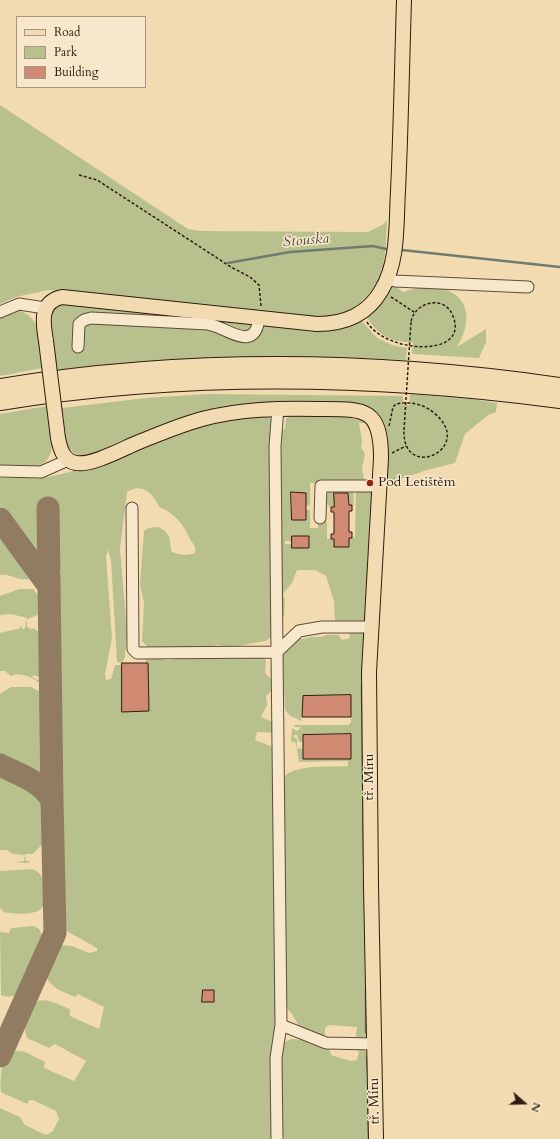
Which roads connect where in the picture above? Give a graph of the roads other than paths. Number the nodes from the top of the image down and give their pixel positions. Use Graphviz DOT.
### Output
graph roads {
  1 [pos="404,0"];
  2 [pos="385,285"];
  3 [pos="528,286"];
  4 [pos="45,308"];
  5 [pos="0,312"];
  6 [pos="260,313"];
  7 [pos="78,347"];
  8 [pos="560,386"];
  9 [pos="0,387"];
  10 [pos="560,400"];
  11 [pos="0,402"];
  12 [pos="278,408"];
  13 [pos="68,460"];
  14 [pos="0,471"];
  15 [pos="379,486"];
  16 [pos="132,508"];
  17 [pos="320,518"];
  18 [pos="370,627"];
  19 [pos="277,652"];
  20 [pos="281,1026"];
  21 [pos="374,1044"];
  22 [pos="277,1139"];
  23 [pos="376,1139"];
  1 -- 2 [label="main road"];
  2 -- 3 [label="lane"];
  2 -- 6 [label="main road"];
  4 -- 5 [label="lane"];
  4 -- 6 [label="main road"];
  4 -- 13 [label="main road, bridge"];
  6 -- 7 [label="lane"];
  8 -- 9 [label="highway"];
  10 -- 11 [label="highway"];
  12 -- 13 [label="main road"];
  12 -- 15 [label="main road, tř. Míru"];
  12 -- 19 [label="lane"];
  13 -- 14 [label="lane"];
  15 -- 17 [label="lane"];
  15 -- 18 [label="main road, tř. Míru"];
  16 -- 19 [label="lane"];
  18 -- 19 [label="lane"];
  18 -- 21 [label="main road, tř. Míru"];
  19 -- 20 [label="lane"];
  20 -- 21 [label="lane"];
  20 -- 22 [label="lane"];
  21 -- 23 [label="main road, tř. Míru"];
}
